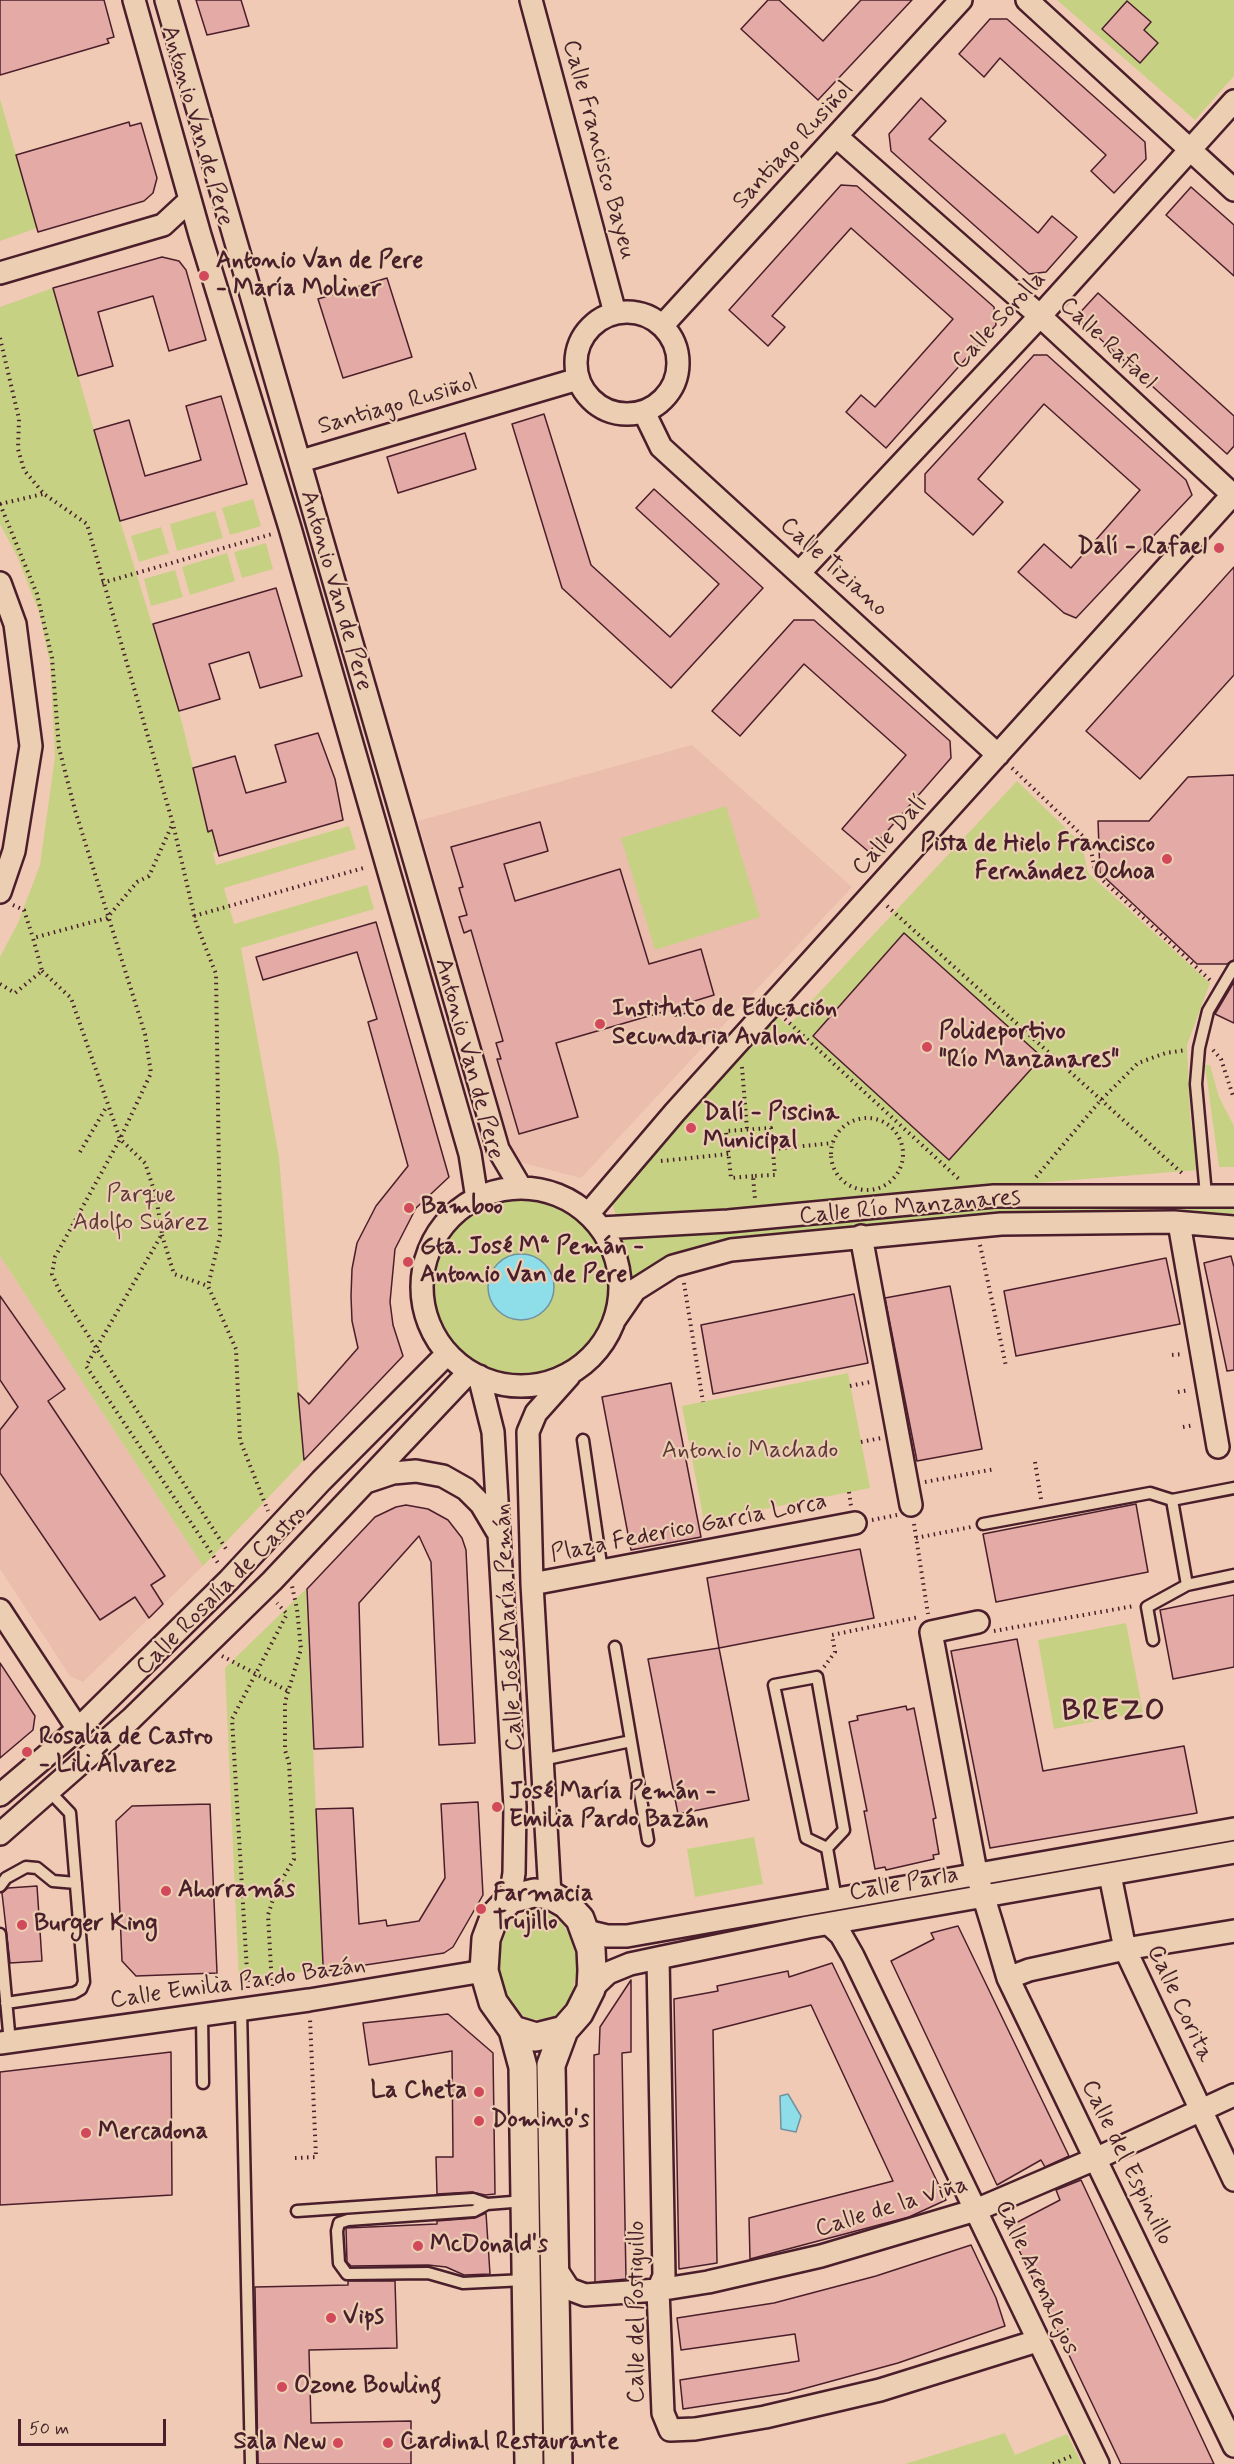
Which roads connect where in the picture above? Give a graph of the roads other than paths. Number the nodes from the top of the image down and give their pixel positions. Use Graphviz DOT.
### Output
graph roads {
  1 [pos="134,0"];
  2 [pos="165,0"];
  3 [pos="531,0"];
  4 [pos="962,0"];
  5 [pos="1027,0"];
  6 [pos="1234,101"];
  7 [pos="837,137"];
  8 [pos="1190,149"];
  9 [pos="1234,190"];
  10 [pos="190,200"];
  11 [pos="163,225"];
  12 [pos="200,235"];
  13 [pos="0,273"];
  14 [pos="615,313"];
  15 [pos="1040,316"];
  16 [pos="663,325"];
  17 [pos="578,379"];
  18 [pos="644,412"];
  19 [pos="301,461"];
  20 [pos="1234,495"];
  21 [pos="800,572"];
  22 [pos="0,583"];
  23 [pos="998,755"];
  24 [pos="4,897"];
  25 [pos="1234,968"];
  26 [pos="521,1188"];
  27 [pos="1206,1195"];
  28 [pos="1234,1196"];
  29 [pos="477,1199"];
  30 [pos="594,1221"];
  31 [pos="1179,1223"];
  32 [pos="1234,1227"];
  33 [pos="861,1236"];
  34 [pos="615,1319"];
  35 [pos="447,1354"];
  36 [pos="572,1372"];
  37 [pos="474,1374"];
  38 [pos="583,1440"];
  39 [pos="1218,1447"];
  40 [pos="363,1483"];
  41 [pos="1234,1488"];
  42 [pos="1172,1500"];
  43 [pos="910,1501"];
  44 [pos="855,1523"];
  45 [pos="983,1524"];
  46 [pos="499,1533"];
  47 [pos="602,1571"];
  48 [pos="1234,1575"];
  49 [pos="532,1584"];
  50 [pos="1187,1585"];
  51 [pos="0,1610"];
  52 [pos="985,1627"];
  53 [pos="1153,1640"];
  54 [pos="615,1647"];
  55 [pos="78,1729"];
  56 [pos="631,1741"];
  57 [pos="542,1760"];
  58 [pos="49,1791"];
  59 [pos="0,1795"];
  60 [pos="1234,1829"];
  61 [pos="0,1834"];
  62 [pos="648,1840"];
  63 [pos="827,1848"];
  64 [pos="1234,1852"];
  65 [pos="976,1872"];
  66 [pos="1110,1875"];
  67 [pos="76,1883"];
  68 [pos="0,1886"];
  69 [pos="550,1895"];
  70 [pos="984,1897"];
  71 [pos="510,1899"];
  72 [pos="836,1899"];
  73 [pos="829,1924"];
  74 [pos="586,1931"];
  75 [pos="1234,1931"];
  76 [pos="0,1934"];
  77 [pos="1125,1949"];
  78 [pos="657,1958"];
  79 [pos="484,1971"];
  80 [pos="1008,1978"];
  81 [pos="591,1989"];
  82 [pos="6,2003"];
  83 [pos="245,2009"];
  84 [pos="202,2016"];
  85 [pos="513,2030"];
  86 [pos="564,2030"];
  87 [pos="3,2042"];
  88 [pos="203,2083"];
  89 [pos="1234,2095"];
  90 [pos="1201,2111"];
  91 [pos="1095,2159"];
  92 [pos="1234,2180"];
  93 [pos="526,2200"];
  94 [pos="487,2204"];
  95 [pos="976,2210"];
  96 [pos="297,2211"];
  97 [pos="556,2269"];
  98 [pos="527,2280"];
  99 [pos="658,2290"];
  100 [pos="1037,2341"];
  101 [pos="1234,2446"];
  102 [pos="251,2464"];
  103 [pos="530,2464"];
  104 [pos="558,2464"];
  105 [pos="1098,2464"];
  1 -- 10 [label="street, Antonio Van de Pere"];
  2 -- 19 [label="street, Antonio Van de Pere"];
  3 -- 14 [label="street, Calle Francisco Bayeu"];
  4 -- 7 [label="street, Santiago Rusiñol"];
  5 -- 8 [label="street"];
  6 -- 8 [label="street, Calle Sorolla"];
  7 -- 15 [label="street, Calle Rafael"];
  7 -- 16 [label="street, Santiago Rusiñol"];
  8 -- 9 [label="street"];
  8 -- 15 [label="street, Calle Sorolla"];
  10 -- 11 [label="street"];
  10 -- 12 [label="street, Antonio Van de Pere"];
  11 -- 12 [label="street"];
  11 -- 13 [label="street"];
  12 -- 29 [label="street, Antonio Van de Pere"];
  14 -- 16 [label="street"];
  14 -- 17 [label="street"];
  15 -- 20 [label="street, Calle Rafael"];
  15 -- 21 [label="street, Calle Sorolla"];
  16 -- 18 [label="street"];
  17 -- 18 [label="street"];
  17 -- 19 [label="street, Santiago Rusiñol"];
  18 -- 21 [label="street, Calle Tiziano"];
  19 -- 26 [label="street, Antonio Van de Pere"];
  20 -- 23 [label="street, Calle Dalí"];
  21 -- 23 [label="street, Calle Tiziano"];
  22 -- 24 [label="street"];
  23 -- 30 [label="street, Calle Dalí"];
  25 -- 27 [label="lane"];
  26 -- 29 [label="street"];
  26 -- 30 [label="street"];
  27 -- 28 [label="street, Calle Río Manzanares"];
  27 -- 30 [label="street, Calle Río Manzanares"];
  29 -- 35 [label="street"];
  30 -- 34 [label="street"];
  31 -- 32 [label="street, Calle Río Manzanares"];
  31 -- 33 [label="street, Calle Río Manzanares"];
  31 -- 39 [label="street"];
  33 -- 34 [label="street, Calle Río Manzanares"];
  33 -- 43 [label="street"];
  34 -- 36 [label="street"];
  35 -- 37 [label="street"];
  35 -- 55 [label="street, Calle Rosalía de Castro"];
  36 -- 37 [label="street"];
  36 -- 49 [label="street, Calle José María Pemán"];
  37 -- 40 [label="street, Calle Rosalía de Castro"];
  37 -- 46 [label="street, Calle José María Pemán"];
  38 -- 47 [label="lane"];
  40 -- 46 [label="street"];
  40 -- 58 [label="street, Calle Rosalía de Castro"];
  41 -- 42 [label="lane"];
  42 -- 45 [label="lane"];
  42 -- 50 [label="lane"];
  44 -- 47 [label="street, Plaza Federico García Lorca"];
  46 -- 71 [label="street, Calle José María Pemán"];
  47 -- 49 [label="street, Plaza Federico García Lorca"];
  48 -- 50 [label="lane"];
  49 -- 57 [label="street, Calle José María Pemán"];
  50 -- 53 [label="lane"];
  51 -- 55 [label="street"];
  52 -- 65 [label="street, Calle del Espinillo"];
  54 -- 56 [label="lane"];
  55 -- 59 [label="street, Calle Rosalía de Castro"];
  56 -- 57 [label="lane"];
  56 -- 62 [label="lane"];
  57 -- 69 [label="street, Calle José María Pemán"];
  58 -- 61 [label="street, Calle Rosalía de Castro"];
  58 -- 67 [label="lane"];
  60 -- 65 [label="street, Calle Parla"];
  63 -- 63 [label="lane"];
  63 -- 72 [label="lane"];
  64 -- 66 [label="street, Calle Parla"];
  65 -- 70 [label="street, Calle del Espinillo"];
  65 -- 72 [label="street, Calle Parla"];
  66 -- 70 [label="street, Calle Parla"];
  66 -- 77 [label="street, Calle Corita"];
  67 -- 68 [label="lane"];
  67 -- 82 [label="lane"];
  69 -- 71 [label="street"];
  69 -- 74 [label="street"];
  70 -- 73 [label="street, Calle Parla"];
  70 -- 80 [label="street, Calle del Espinillo"];
  71 -- 79 [label="street"];
  72 -- 74 [label="street, Calle Parla"];
  73 -- 78 [label="street, Calle Parla"];
  73 -- 95 [label="street, Calle Arenalejos"];
  74 -- 81 [label="street"];
  75 -- 77 [label="street"];
  76 -- 82 [label="lane"];
  77 -- 80 [label="street"];
  77 -- 90 [label="street, Calle Corita"];
  78 -- 81 [label="street, Calle Parla"];
  78 -- 99 [label="street, Calle del Postiguillo"];
  79 -- 83 [label="street, Calle Emilia Pardo Bazán"];
  79 -- 85 [label="street"];
  80 -- 91 [label="street, Calle del Espinillo"];
  81 -- 86 [label="street"];
  82 -- 87 [label="lane"];
  83 -- 84 [label="street, Calle Emilia Pardo Bazán"];
  83 -- 102 [label="lane"];
  84 -- 87 [label="street, Calle Emilia Pardo Bazán"];
  84 -- 88 [label="lane"];
  85 -- 86 [label="street"];
  85 -- 93 [label="street"];
  86 -- 97 [label="street"];
  89 -- 90 [label="street, Calle de la Viña"];
  90 -- 91 [label="street, Calle de la Viña"];
  90 -- 92 [label="street, Calle Corita"];
  91 -- 95 [label="street, Calle de la Viña"];
  91 -- 101 [label="street, Calle del Espinillo"];
  93 -- 94 [label="lane"];
  93 -- 98 [label="street"];
  94 -- 96 [label="lane"];
  94 -- 98 [label="lane"];
  95 -- 99 [label="street, Calle de la Viña"];
  95 -- 100 [label="street, Calle Arenalejos"];
  97 -- 99 [label="street, Calle de la Viña"];
  97 -- 104 [label="street"];
  98 -- 103 [label="street"];
  99 -- 100 [label="street, Calle del Postiguillo"];
  100 -- 105 [label="street, Calle Arenalejos"];
}
